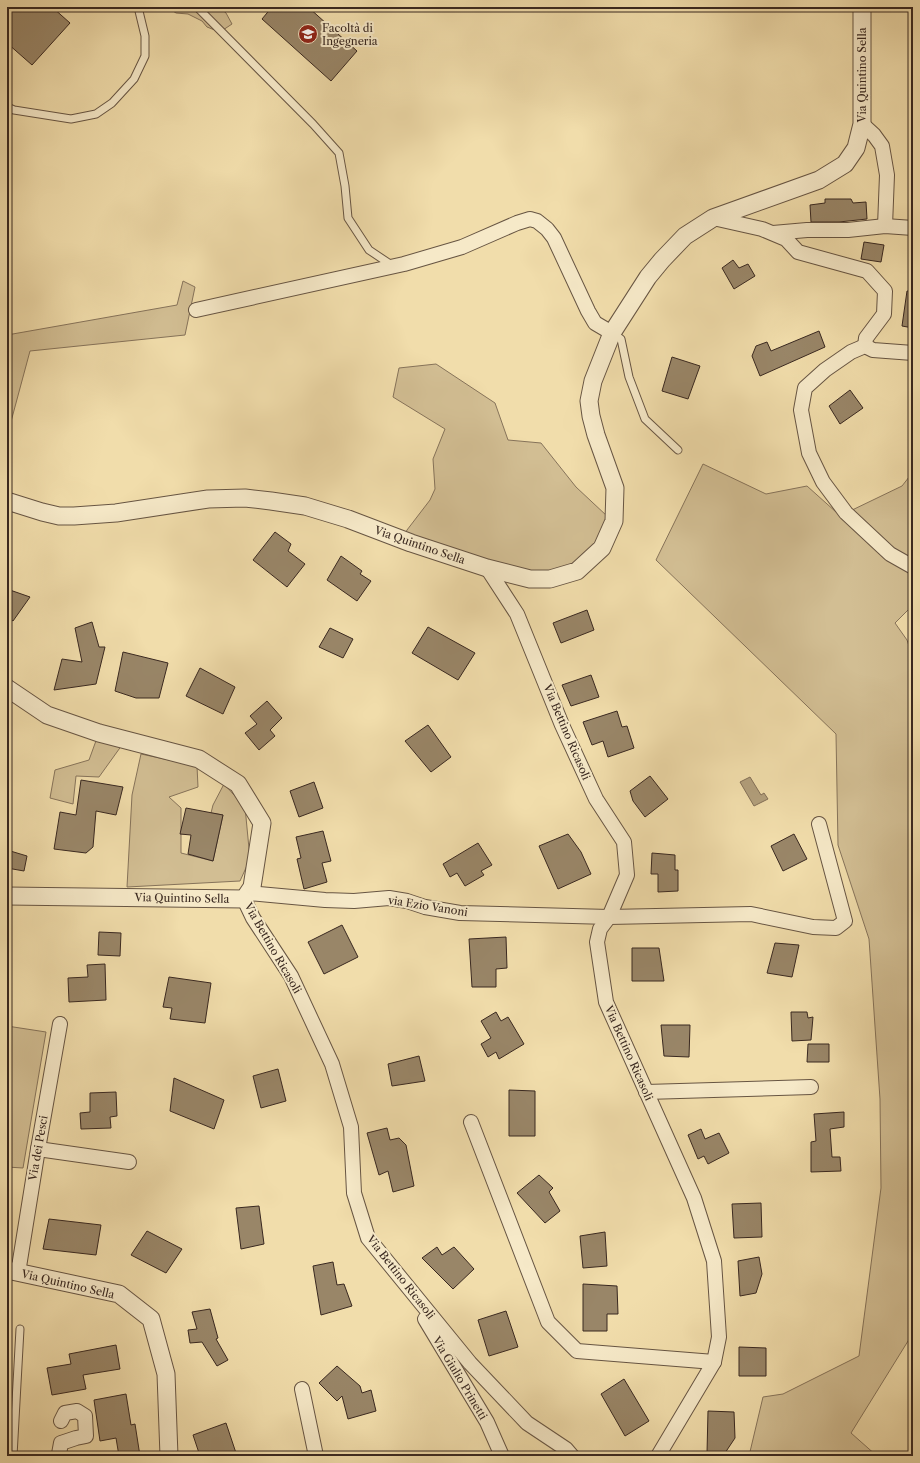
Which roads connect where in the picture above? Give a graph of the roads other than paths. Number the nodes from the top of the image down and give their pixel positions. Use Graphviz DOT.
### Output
graph roads {
  1 [pos="138,7"];
  2 [pos="197,7"];
  3 [pos="862,7"];
  4 [pos="7,107"];
  5 [pos="862,124"];
  6 [pos="713,218"];
  7 [pos="885,226"];
  8 [pos="913,228"];
  9 [pos="773,233"];
  10 [pos="393,266"];
  11 [pos="196,310"];
  12 [pos="612,333"];
  13 [pos="865,346"];
  14 [pos="913,353"];
  15 [pos="678,450"];
  16 [pos="7,501"];
  17 [pos="913,567"];
  18 [pos="487,568"];
  19 [pos="7,688"];
  20 [pos="819,824"];
  21 [pos="7,896"];
  22 [pos="246,896"];
  23 [pos="609,917"];
  24 [pos="60,1024"];
  25 [pos="811,1087"];
  26 [pos="646,1092"];
  27 [pos="471,1122"];
  28 [pos="38,1149"];
  29 [pos="129,1162"];
  30 [pos="12,1271"];
  31 [pos="403,1281"];
  32 [pos="20,1329"];
  33 [pos="714,1362"];
  34 [pos="302,1389"];
  35 [pos="61,1421"];
  36 [pos="12,1456"];
  37 [pos="60,1456"];
  38 [pos="169,1456"];
  39 [pos="316,1456"];
  40 [pos="502,1456"];
  41 [pos="572,1456"];
  42 [pos="658,1456"];
  1 -- 4 [label="lane"];
  2 -- 10 [label="lane"];
  3 -- 5 [label="street, Via Quintino Sella"];
  5 -- 6 [label="street, Via Quintino Sella"];
  5 -- 7 [label="street"];
  6 -- 9 [label="street"];
  6 -- 12 [label="street, Via Quintino Sella"];
  7 -- 8 [label="street"];
  7 -- 9 [label="street"];
  9 -- 13 [label="street"];
  10 -- 11 [label="street"];
  10 -- 12 [label="street"];
  12 -- 15 [label="lane"];
  12 -- 18 [label="street, Via Quintino Sella"];
  13 -- 14 [label="street"];
  13 -- 17 [label="street"];
  16 -- 18 [label="street, Via Quintino Sella"];
  18 -- 23 [label="street, Via Bettino Ricasoli"];
  19 -- 22 [label="street"];
  20 -- 23 [label="street, via Ezio Vanoni"];
  21 -- 22 [label="street, Via Quintino Sella"];
  22 -- 23 [label="street, via Ezio Vanoni"];
  22 -- 31 [label="street, Via Bettino Ricasoli"];
  23 -- 26 [label="street, Via Bettino Ricasoli"];
  24 -- 28 [label="street, Via dei Pesci"];
  25 -- 26 [label="street"];
  26 -- 33 [label="street, Via Bettino Ricasoli"];
  27 -- 33 [label="street"];
  28 -- 29 [label="street"];
  28 -- 30 [label="street, Via dei Pesci"];
  30 -- 38 [label="street, Via Quintino Sella"];
  31 -- 40 [label="street, Via Giulio Prinetti"];
  31 -- 41 [label="street, Via Bettino Ricasoli"];
  32 -- 36 [label="lane"];
  33 -- 42 [label="street, Via Bettino Ricasoli"];
  34 -- 39 [label="street"];
  35 -- 37 [label="street"];
}
